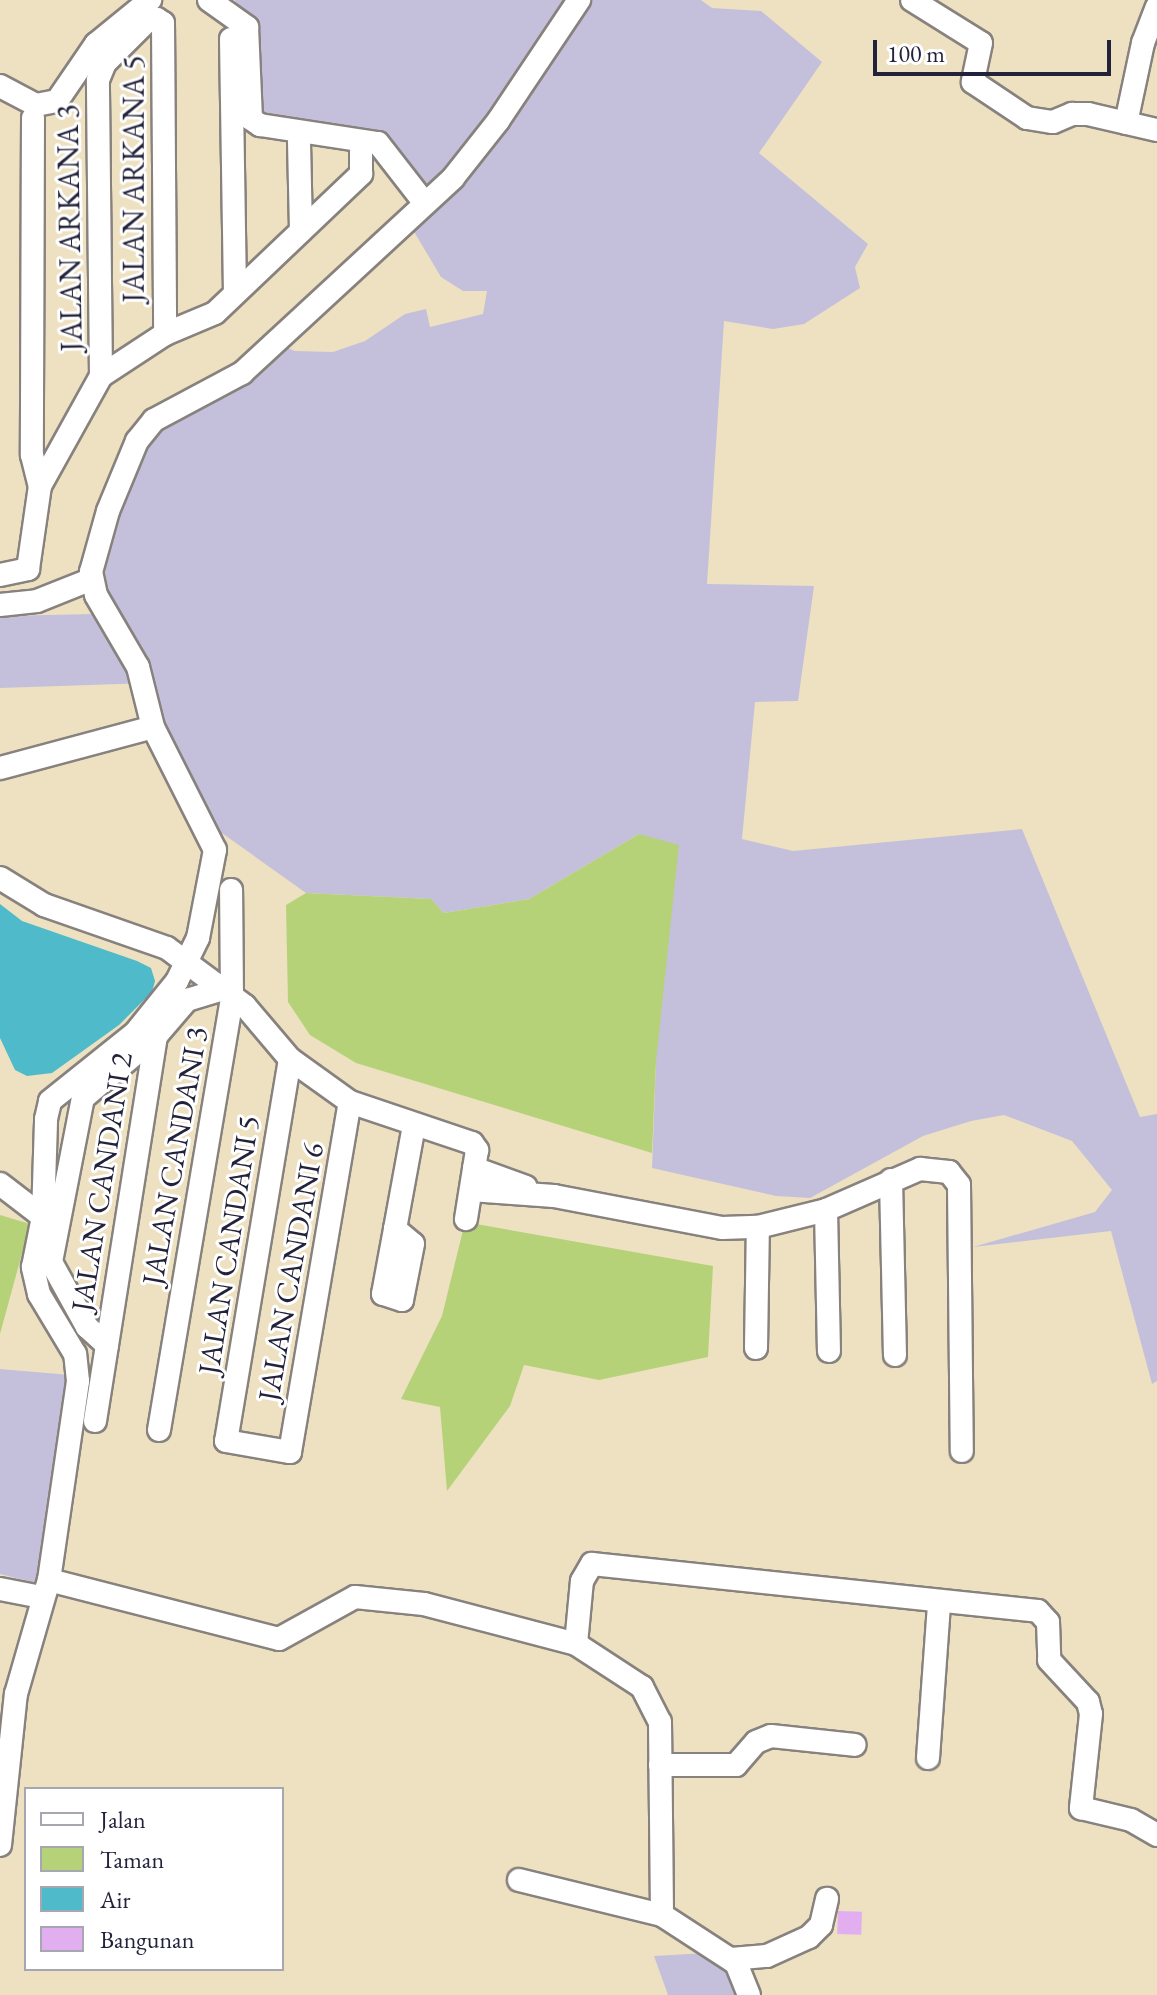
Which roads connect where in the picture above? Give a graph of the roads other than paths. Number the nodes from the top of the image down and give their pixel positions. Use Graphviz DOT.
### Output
graph roads {
  1 [pos="150,0"];
  2 [pos="209,0"];
  3 [pos="579,0"];
  4 [pos="912,0"];
  5 [pos="1157,7"];
  6 [pos="231,39"];
  7 [pos="98,80"];
  8 [pos="0,86"];
  9 [pos="33,118"];
  10 [pos="1126,123"];
  11 [pos="1157,130"];
  12 [pos="299,142"];
  13 [pos="361,163"];
  14 [pos="424,202"];
  15 [pos="301,231"];
  16 [pos="235,290"];
  17 [pos="165,334"];
  18 [pos="101,376"];
  19 [pos="40,486"];
  20 [pos="0,575"];
  21 [pos="92,579"];
  22 [pos="0,605"];
  23 [pos="153,727"];
  24 [pos="0,768"];
  25 [pos="0,878"];
  26 [pos="231,890"];
  27 [pos="188,963"];
  28 [pos="227,993"];
  29 [pos="156,1036"];
  30 [pos="290,1059"];
  31 [pos="350,1102"];
  32 [pos="414,1125"];
  33 [pos="474,1169"];
  34 [pos="891,1180"];
  35 [pos="0,1184"];
  36 [pos="826,1210"];
  37 [pos="43,1217"];
  38 [pos="466,1219"];
  39 [pos="758,1227"];
  40 [pos="395,1229"];
  41 [pos="107,1345"];
  42 [pos="756,1348"];
  43 [pos="829,1351"];
  44 [pos="895,1355"];
  45 [pos="95,1421"];
  46 [pos="159,1430"];
  47 [pos="962,1451"];
  48 [pos="290,1452"];
  49 [pos="45,1588"];
  50 [pos="0,1589"];
  51 [pos="939,1604"];
  52 [pos="576,1644"];
  53 [pos="8,1692"];
  54 [pos="855,1745"];
  55 [pos="4,1748"];
  56 [pos="928,1758"];
  57 [pos="660,1765"];
  58 [pos="1157,1835"];
  59 [pos="0,1845"];
  60 [pos="519,1880"];
  61 [pos="827,1899"];
  62 [pos="662,1915"];
  63 [pos="731,1959"];
  64 [pos="749,1995"];
  1 -- 8 [label="street"];
  2 -- 14 [label="street"];
  3 -- 14 [label="street"];
  4 -- 10 [label="street"];
  5 -- 10 [label="street"];
  6 -- 16 [label="street"];
  7 -- 17 [label="street, JALAN ARKANA 5"];
  7 -- 18 [label="street, JALAN ARKANA 3"];
  9 -- 19 [label="street"];
  10 -- 11 [label="street"];
  12 -- 15 [label="street"];
  13 -- 15 [label="street"];
  14 -- 21 [label="street"];
  15 -- 16 [label="street"];
  16 -- 17 [label="street"];
  17 -- 18 [label="street"];
  18 -- 19 [label="street"];
  19 -- 20 [label="street"];
  21 -- 22 [label="street"];
  21 -- 23 [label="street"];
  23 -- 24 [label="street"];
  23 -- 27 [label="street"];
  25 -- 27 [label="street"];
  26 -- 28 [label="street, JALAN CANDANI 3"];
  27 -- 28 [label="street"];
  27 -- 37 [label="street"];
  28 -- 29 [label="street, JALAN CANDANI 2"];
  28 -- 30 [label="street"];
  28 -- 46 [label="street, JALAN CANDANI 3"];
  29 -- 41 [label="street, JALAN CANDANI 2"];
  29 -- 41 [label="street"];
  30 -- 31 [label="street"];
  30 -- 48 [label="street, JALAN CANDANI 5"];
  31 -- 32 [label="street"];
  31 -- 48 [label="street, JALAN CANDANI 6"];
  32 -- 33 [label="street"];
  32 -- 40 [label="street"];
  33 -- 38 [label="street"];
  33 -- 39 [label="street"];
  34 -- 36 [label="street"];
  34 -- 44 [label="street"];
  34 -- 47 [label="street"];
  35 -- 37 [label="street"];
  36 -- 39 [label="street"];
  36 -- 43 [label="street"];
  37 -- 49 [label="street"];
  39 -- 42 [label="street"];
  41 -- 45 [label="street, JALAN CANDANI 2"];
  49 -- 50 [label="street"];
  49 -- 52 [label="street"];
  49 -- 53 [label="street"];
  51 -- 52 [label="street"];
  51 -- 56 [label="street"];
  51 -- 58 [label="street"];
  52 -- 57 [label="street"];
  53 -- 55 [label="street"];
  54 -- 57 [label="street"];
  55 -- 59 [label="street"];
  57 -- 62 [label="street"];
  60 -- 62 [label="street"];
  61 -- 63 [label="street"];
  62 -- 63 [label="street"];
  63 -- 64 [label="street"];
}
